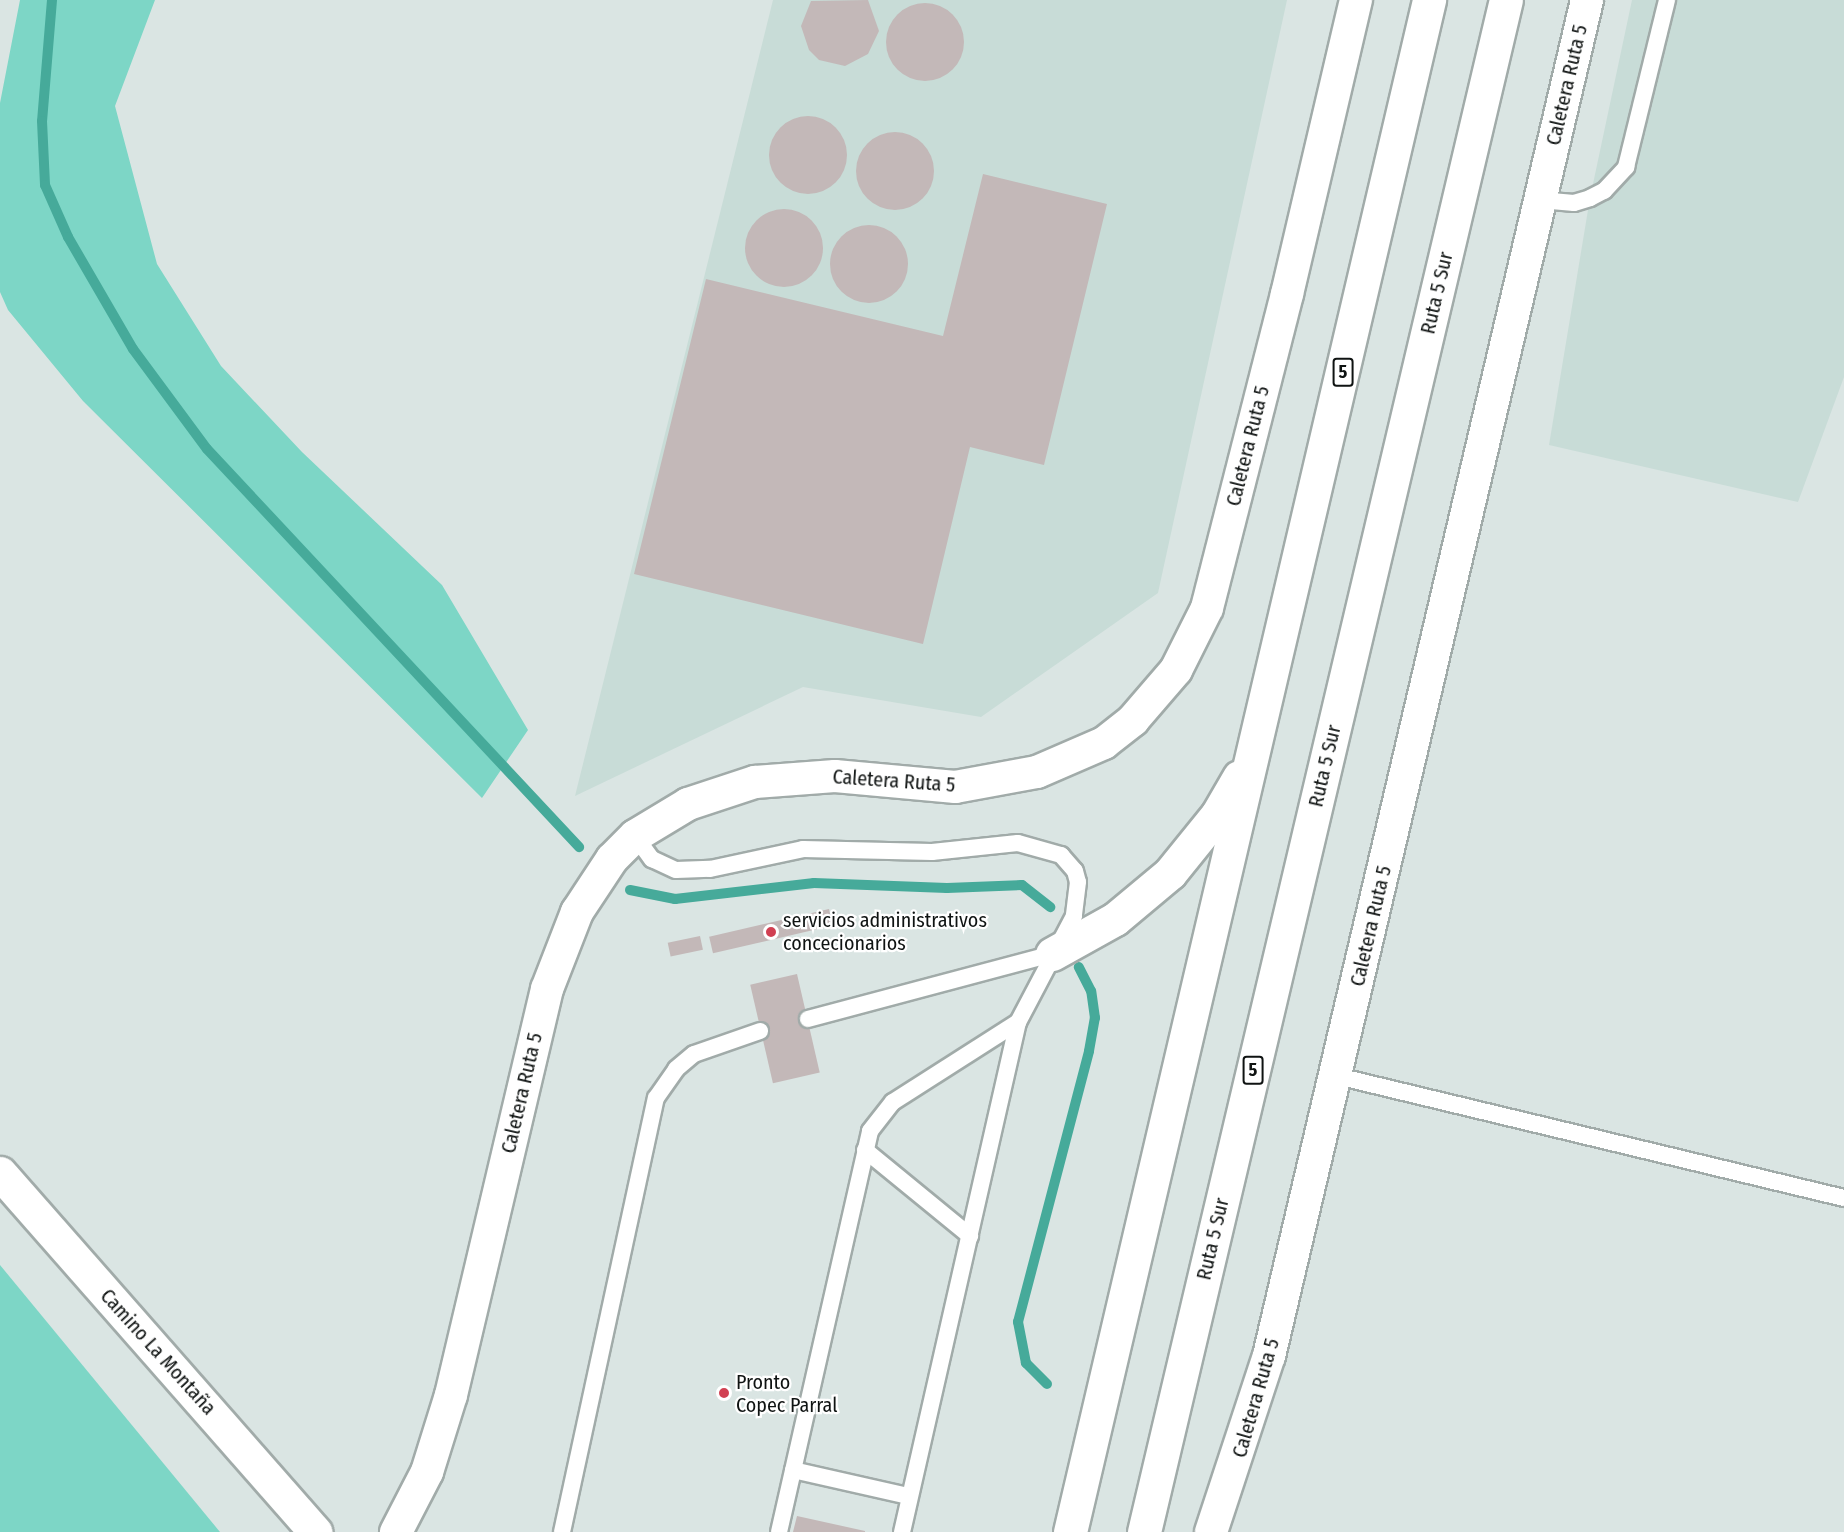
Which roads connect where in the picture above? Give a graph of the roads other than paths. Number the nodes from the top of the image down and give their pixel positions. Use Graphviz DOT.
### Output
graph roads {
  1 [pos="1356,0"];
  2 [pos="1429,0"];
  3 [pos="1506,0"];
  4 [pos="1587,0"];
  5 [pos="1667,0"];
  6 [pos="1540,200"];
  7 [pos="1257,744"];
  8 [pos="635,836"];
  9 [pos="1052,954"];
  10 [pos="808,1019"];
  11 [pos="1018,1022"];
  12 [pos="760,1031"];
  13 [pos="1337,1076"];
  14 [pos="866,1150"];
  15 [pos="0,1173"];
  16 [pos="1844,1198"];
  17 [pos="970,1236"];
  18 [pos="793,1470"];
  19 [pos="1153,1494"];
  20 [pos="908,1496"];
  21 [pos="315,1532"];
  22 [pos="396,1532"];
  23 [pos="562,1532"];
  24 [pos="779,1532"];
  25 [pos="902,1532"];
  26 [pos="1070,1532"];
  27 [pos="1144,1532"];
  28 [pos="1158,1532"];
  29 [pos="1211,1532"];
  1 -- 8 [label="street, Caletera Ruta 5"];
  2 -- 7 [label="main road, 5"];
  3 -- 19 [label="main road, Ruta 5 Sur / 5"];
  4 -- 6 [label="street, Caletera Ruta 5"];
  5 -- 6 [label="lane"];
  6 -- 13 [label="street, Caletera Ruta 5"];
  7 -- 9 [label="main road"];
  7 -- 26 [label="main road, 5"];
  8 -- 9 [label="lane"];
  8 -- 22 [label="street, Caletera Ruta 5"];
  9 -- 10 [label="lane"];
  9 -- 11 [label="lane"];
  11 -- 14 [label="lane"];
  11 -- 17 [label="lane"];
  12 -- 23 [label="lane"];
  13 -- 16 [label="lane"];
  13 -- 29 [label="street, Caletera Ruta 5"];
  14 -- 17 [label="lane"];
  14 -- 18 [label="lane"];
  15 -- 21 [label="main road, Camino La Montaña"];
  17 -- 20 [label="lane"];
  18 -- 20 [label="lane"];
  18 -- 24 [label="lane"];
  19 -- 27 [label="main road, Ruta 5 Sur / 5"];
  19 -- 28 [label="main road"];
  20 -- 25 [label="lane"];
}
